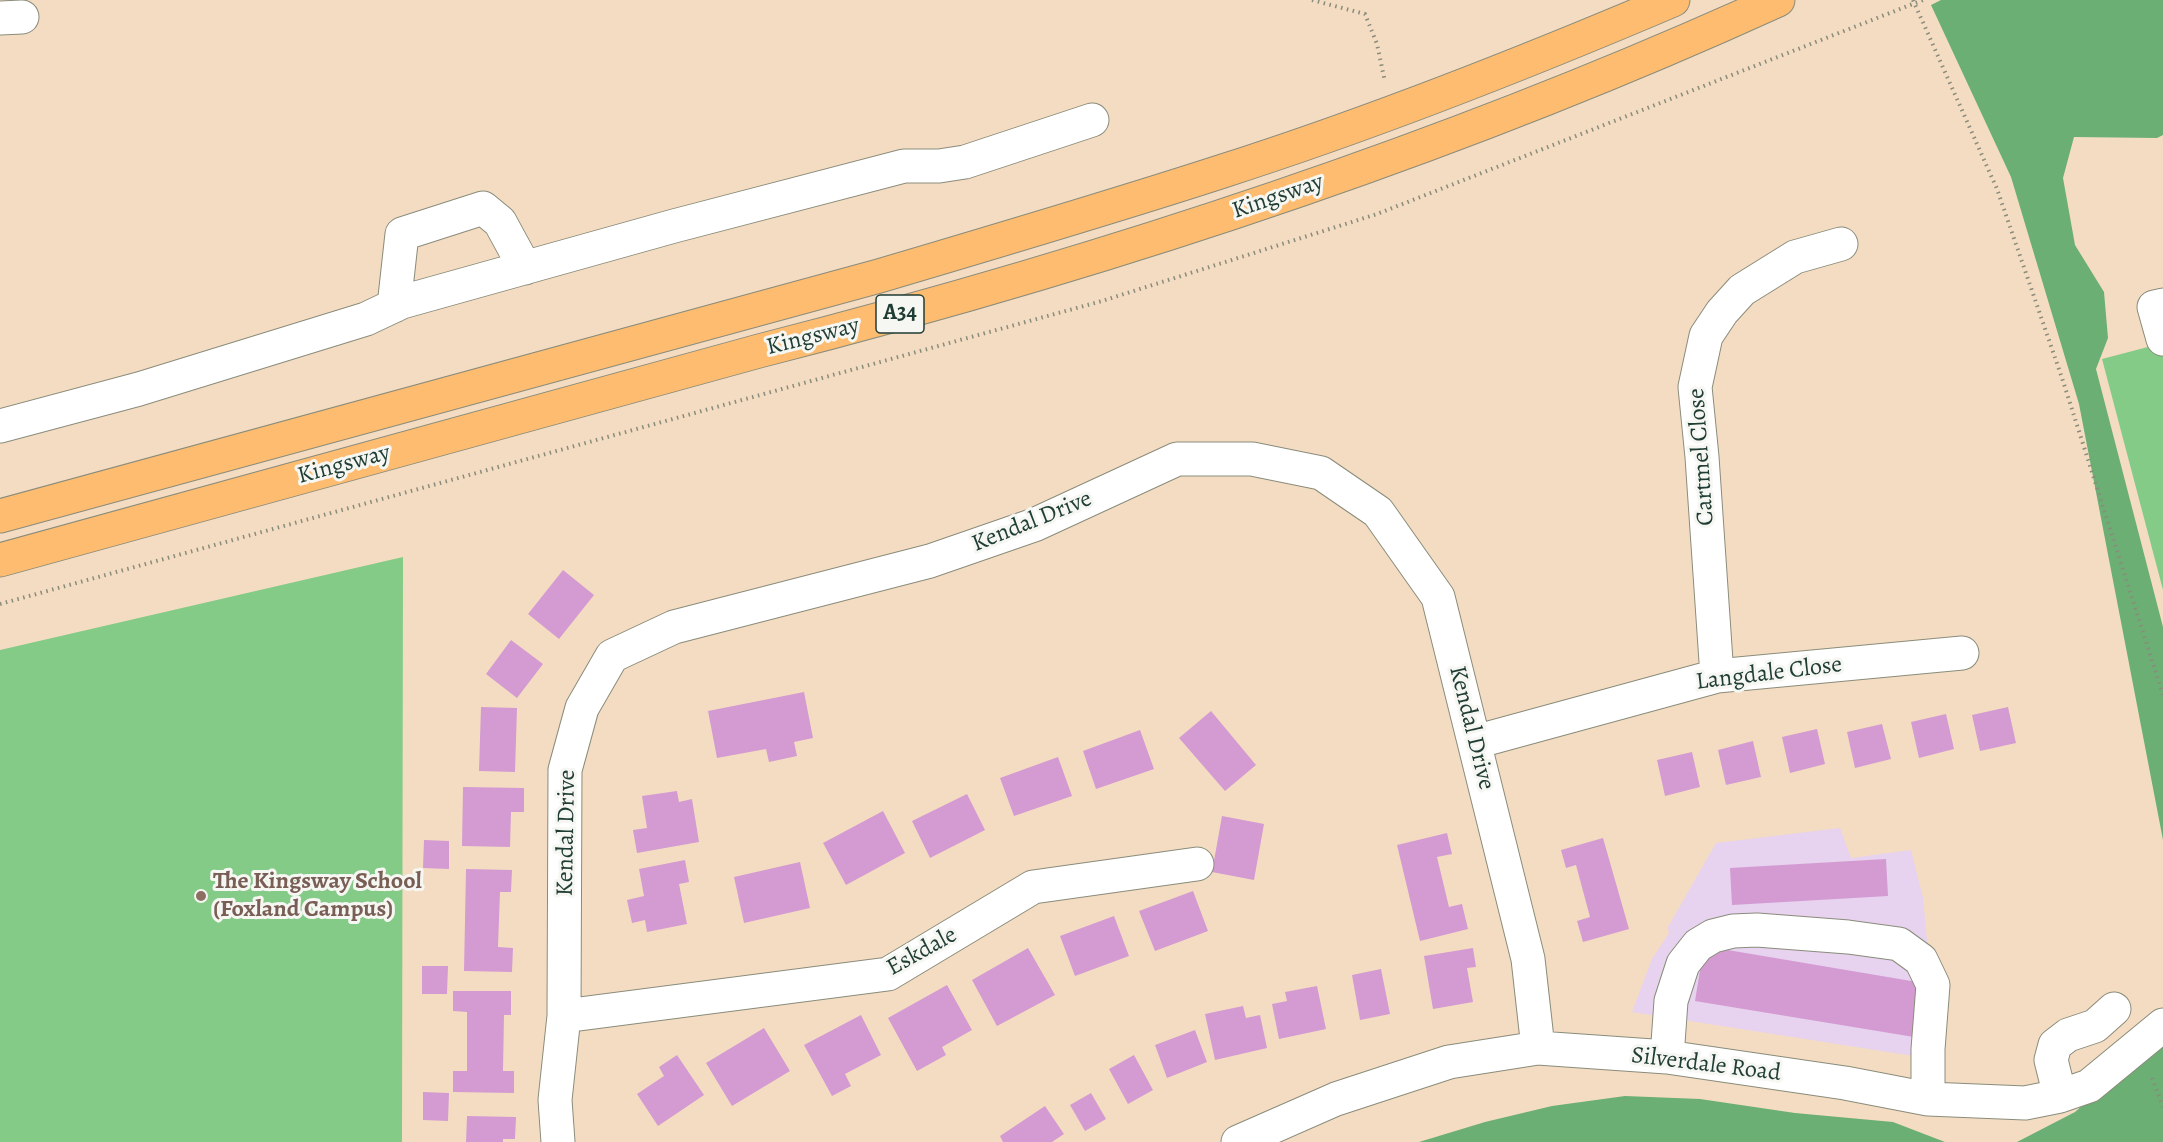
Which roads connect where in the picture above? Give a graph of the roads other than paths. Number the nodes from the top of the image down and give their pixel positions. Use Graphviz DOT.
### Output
graph roads {
  1 [pos="1673,0"];
  2 [pos="1778,0"];
  3 [pos="1092,120"];
  4 [pos="1841,244"];
  5 [pos="525,268"];
  6 [pos="2163,305"];
  7 [pos="394,306"];
  8 [pos="2163,339"];
  9 [pos="0,426"];
  10 [pos="0,516"];
  11 [pos="0,560"];
  12 [pos="1962,653"];
  13 [pos="1717,676"];
  14 [pos="1475,742"];
  15 [pos="1197,864"];
  16 [pos="2114,1009"];
  17 [pos="564,1016"];
  18 [pos="2163,1025"];
  19 [pos="1538,1048"];
  20 [pos="1667,1057"];
  21 [pos="2060,1096"];
  22 [pos="1928,1099"];
  23 [pos="558,1142"];
  24 [pos="1238,1142"];
  1 -- 10 [label="highway, Kingsway / A34"];
  2 -- 11 [label="highway, Kingsway / A34"];
  3 -- 5 [label="street"];
  4 -- 13 [label="street, Cartmel Close"];
  5 -- 7 [label="street"];
  5 -- 7 [label="street"];
  6 -- 8 [label="street"];
  7 -- 9 [label="street"];
  12 -- 13 [label="street, Langdale Close"];
  13 -- 14 [label="street, Langdale Close"];
  14 -- 17 [label="street, Kendal Drive"];
  14 -- 19 [label="street, Kendal Drive"];
  15 -- 17 [label="street, Eskdale"];
  16 -- 21 [label="street"];
  17 -- 23 [label="street, Kendal Drive"];
  18 -- 21 [label="street, Silverdale Road"];
  19 -- 20 [label="street, Silverdale Road"];
  19 -- 24 [label="street, Silverdale Road"];
  20 -- 22 [label="street, Silverdale Road"];
  20 -- 22 [label="street"];
  21 -- 22 [label="street, Silverdale Road"];
}
